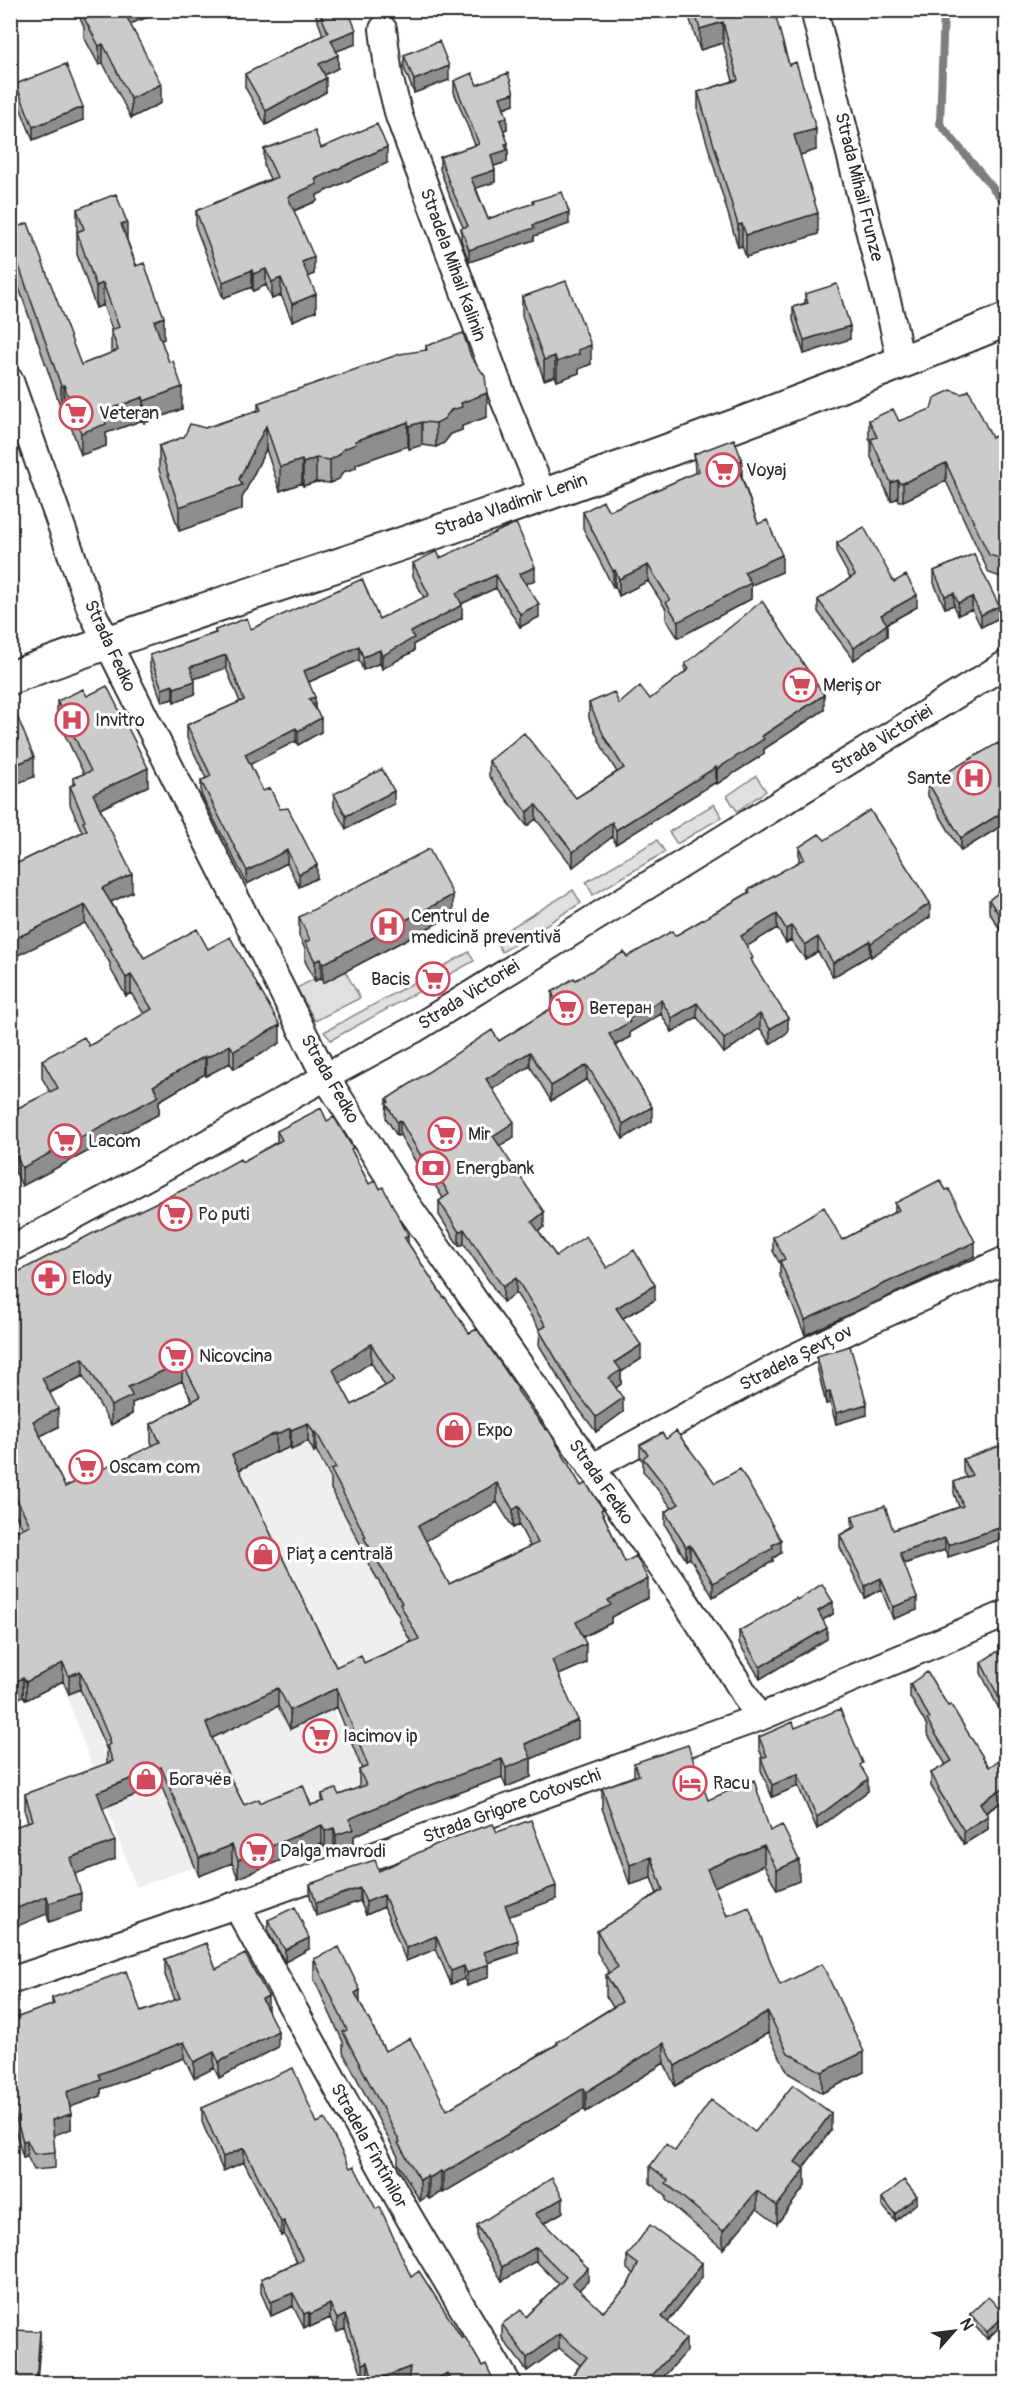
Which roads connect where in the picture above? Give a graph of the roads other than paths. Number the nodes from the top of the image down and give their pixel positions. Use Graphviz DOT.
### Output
graph roads {
  1 [pos="814,10"];
  2 [pos="383,29"];
  3 [pos="1006,320"];
  4 [pos="901,363"];
  5 [pos="10,381"];
  6 [pos="543,495"];
  7 [pos="106,642"];
  8 [pos="1006,664"];
  9 [pos="10,678"];
  10 [pos="325,1076"];
  11 [pos="10,1248"];
  12 [pos="1006,1260"];
  13 [pos="591,1468"];
  14 [pos="1006,1614"];
  15 [pos="758,1718"];
  16 [pos="236,1905"];
  17 [pos="10,1981"];
  18 [pos="508,2384"];
  1 -- 4 [label="street, Strada Mihail Frunze"];
  2 -- 6 [label="street, Stradela Mihail Kalinin"];
  3 -- 4 [label="main road, Strada Vladimir Lenin"];
  4 -- 6 [label="main road, Strada Vladimir Lenin"];
  5 -- 7 [label="street, Strada Fedko"];
  6 -- 7 [label="main road, Strada Vladimir Lenin"];
  7 -- 9 [label="main road, Strada Vladimir Lenin"];
  7 -- 10 [label="street, Strada Fedko"];
  8 -- 10 [label="street, Strada Victoriei"];
  10 -- 11 [label="street, Strada Victoriei"];
  10 -- 13 [label="street, Strada Fedko"];
  12 -- 13 [label="street, Stradela Șevțov"];
  13 -- 15 [label="street, Strada Fedko"];
  14 -- 15 [label="street, Strada Grigore Cotovschi"];
  15 -- 16 [label="street, Strada Grigore Cotovschi"];
  16 -- 17 [label="street, Strada Grigore Cotovschi"];
  16 -- 18 [label="street, Stradela Fîntînilor"];
}
